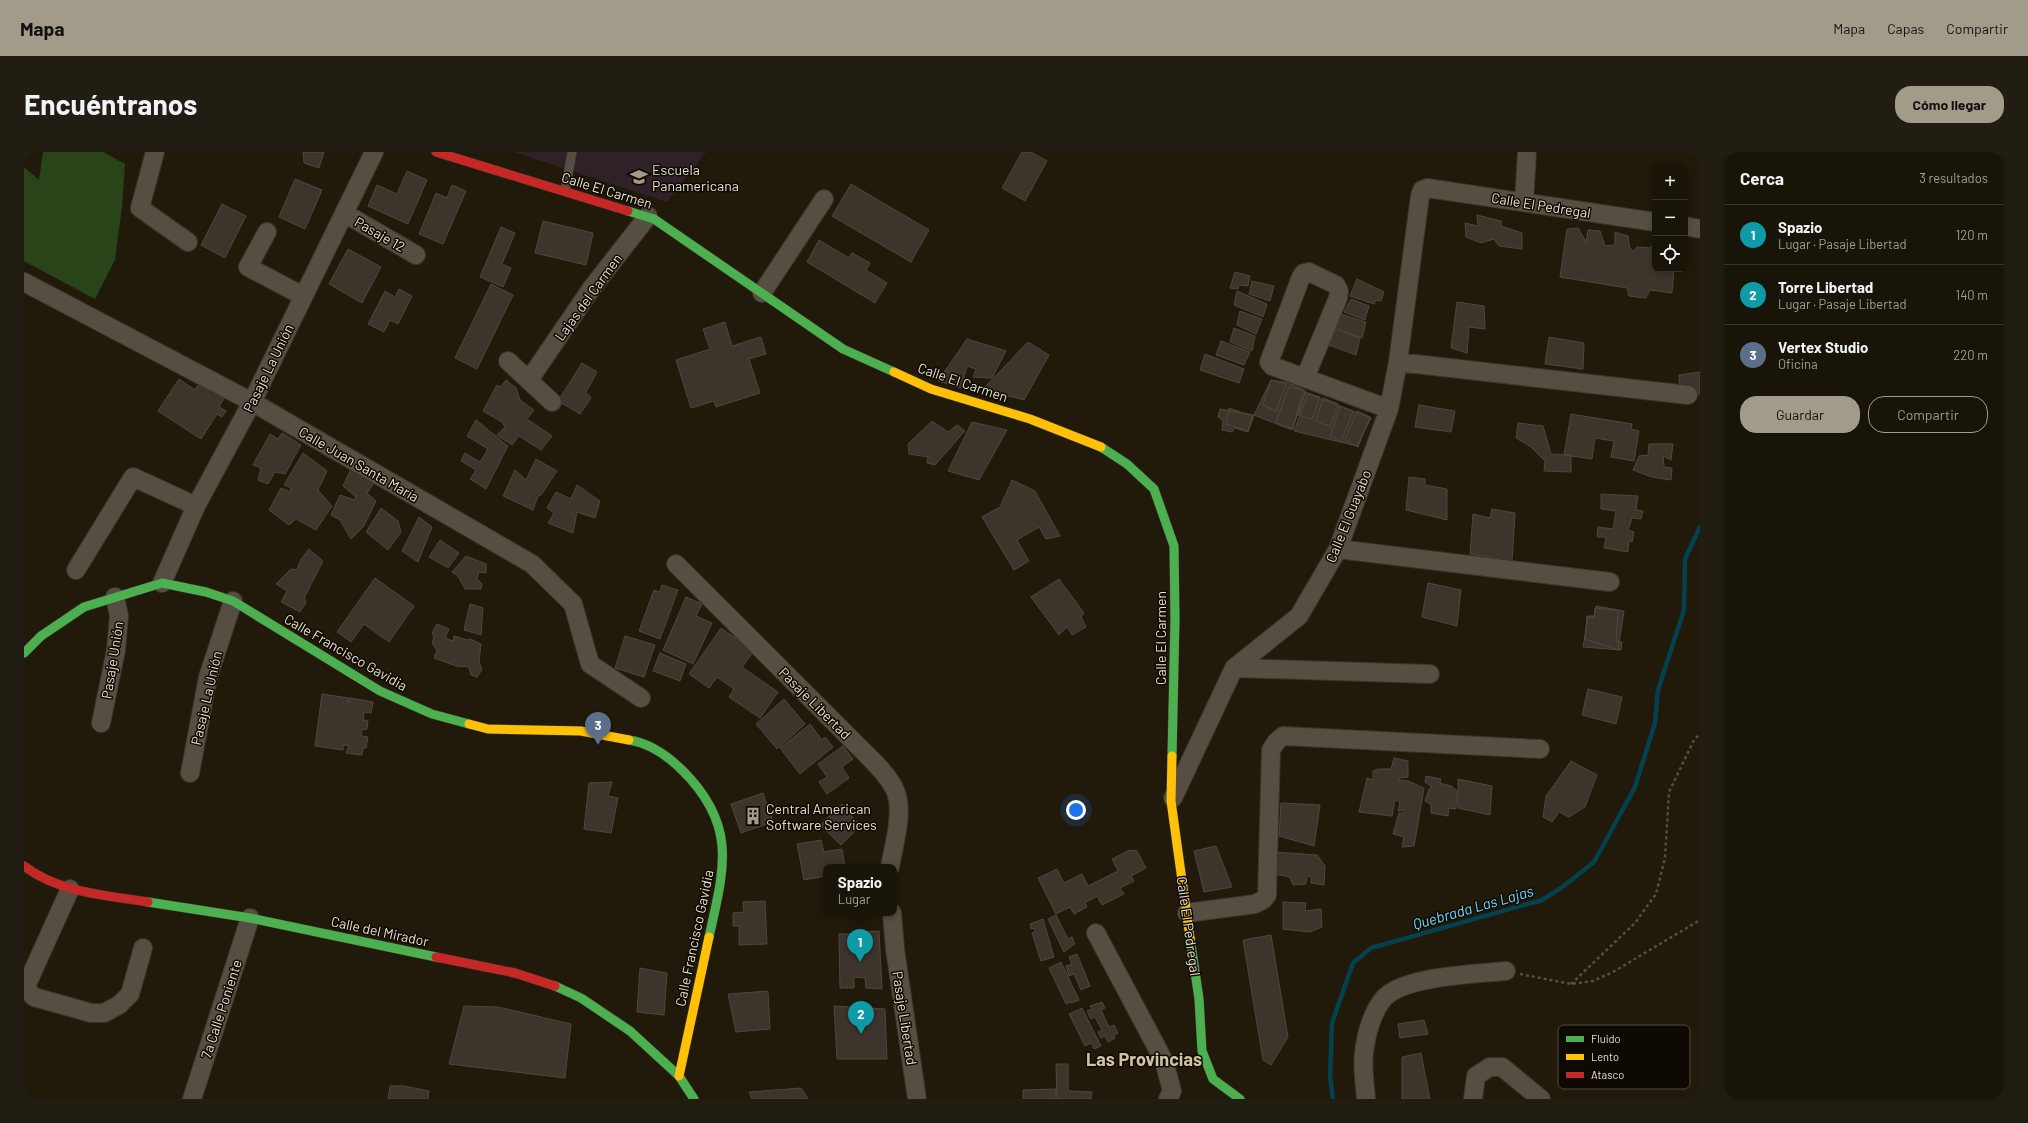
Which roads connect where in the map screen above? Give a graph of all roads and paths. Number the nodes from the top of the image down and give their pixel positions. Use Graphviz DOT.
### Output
graph roads {
  1 [pos="155,152"];
  2 [pos="374,152"];
  3 [pos="436,152"];
  4 [pos="572,152"];
  5 [pos="1527,152"];
  6 [pos="1428,188"];
  7 [pos="565,191"];
  8 [pos="824,199"];
  9 [pos="1524,202"];
  10 [pos="344,213"];
  11 [pos="648,216"];
  12 [pos="1652,222"];
  13 [pos="1688,227"];
  14 [pos="1700,229"];
  15 [pos="266,232"];
  16 [pos="188,242"];
  17 [pos="416,255"];
  18 [pos="24,282"];
  19 [pos="762,293"];
  20 [pos="303,296"];
  21 [pos="508,361"];
  22 [pos="1398,362"];
  23 [pos="1305,378"];
  24 [pos="528,380"];
  25 [pos="1688,395"];
  26 [pos="252,402"];
  27 [pos="552,402"];
  28 [pos="1389,409"];
  29 [pos="196,506"];
  30 [pos="1338,549"];
  31 [pos="676,564"];
  32 [pos="76,570"];
  33 [pos="1610,582"];
  34 [pos="162,583"];
  35 [pos="115,597"];
  36 [pos="233,601"];
  37 [pos="24,652"];
  38 [pos="1234,668"];
  39 [pos="1430,674"];
  40 [pos="641,698"];
  41 [pos="101,723"];
  42 [pos="1700,734"];
  43 [pos="1540,749"];
  44 [pos="190,773"];
  45 [pos="1171,801"];
  46 [pos="890,864"];
  47 [pos="24,866"];
  48 [pos="70,889"];
  49 [pos="1187,913"];
  50 [pos="892,916"];
  51 [pos="250,918"];
  52 [pos="1700,920"];
  53 [pos="1096,933"];
  54 [pos="143,948"];
  55 [pos="1506,971"];
  56 [pos="1571,984"];
  57 [pos="680,1076"];
  58 [pos="192,1099"];
  59 [pos="694,1099"];
  60 [pos="918,1099"];
  61 [pos="1168,1099"];
  62 [pos="1240,1099"];
  63 [pos="1366,1099"];
  64 [pos="1472,1099"];
  65 [pos="1541,1099"];
  1 -- 16 [label="street"];
  2 -- 10 [label="street, Pasaje La Unión"];
  3 -- 7 [label="street, Calle El Carmen"];
  4 -- 7 [label="lane"];
  5 -- 9 [label="street"];
  6 -- 9 [label="street, Calle El Pedregal"];
  6 -- 22 [label="street, Calle El Guayabo"];
  7 -- 11 [label="street, Calle El Carmen"];
  8 -- 19 [label="street"];
  9 -- 12 [label="street, Calle El Pedregal"];
  10 -- 17 [label="street, Pasaje 12"];
  10 -- 20 [label="street, Pasaje La Unión"];
  11 -- 19 [label="street, Calle El Carmen"];
  11 -- 24 [label="street, Lajas del Carmen"];
  13 -- 14 [label="street"];
  15 -- 20 [label="street"];
  18 -- 26 [label="street, Calle Juan Santa María"];
  19 -- 45 [label="street, Calle El Carmen"];
  20 -- 26 [label="street, Pasaje La Unión"];
  21 -- 24 [label="street"];
  22 -- 25 [label="street"];
  22 -- 28 [label="street, Calle El Guayabo"];
  23 -- 23 [label="street"];
  23 -- 28 [label="street"];
  24 -- 27 [label="street"];
  26 -- 29 [label="street, Pasaje La Unión"];
  26 -- 40 [label="street, Calle Juan Santa María"];
  28 -- 30 [label="street, Calle El Guayabo"];
  29 -- 32 [label="street"];
  29 -- 34 [label="street, Pasaje La Unión"];
  30 -- 33 [label="street"];
  30 -- 38 [label="street, Calle El Guayabo"];
  31 -- 46 [label="street, Pasaje Libertad"];
  34 -- 35 [label="street, Calle Francisco Gavidia"];
  34 -- 36 [label="street, Calle Francisco Gavidia"];
  35 -- 37 [label="street, Calle Francisco Gavidia"];
  35 -- 41 [label="street, Pasaje Unión"];
  36 -- 44 [label="street, Pasaje La Unión"];
  36 -- 57 [label="street, Calle Francisco Gavidia"];
  38 -- 39 [label="street"];
  38 -- 45 [label="street, Calle El Guayabo"];
  42 -- 56 [label="path"];
  43 -- 49 [label="street"];
  45 -- 49 [label="street, Calle El Pedregal"];
  47 -- 48 [label="street, Calle del Mirador"];
  48 -- 51 [label="street, Calle del Mirador"];
  48 -- 54 [label="street"];
  49 -- 62 [label="street, Calle El Pedregal"];
  50 -- 60 [label="street, Pasaje Libertad"];
  51 -- 57 [label="street, Calle del Mirador"];
  51 -- 58 [label="street, 7a Calle Poniente"];
  52 -- 56 [label="path"];
  53 -- 61 [label="street"];
  55 -- 56 [label="path"];
  55 -- 63 [label="street"];
  57 -- 59 [label="street, Calle del Mirador"];
  64 -- 65 [label="street"];
}
